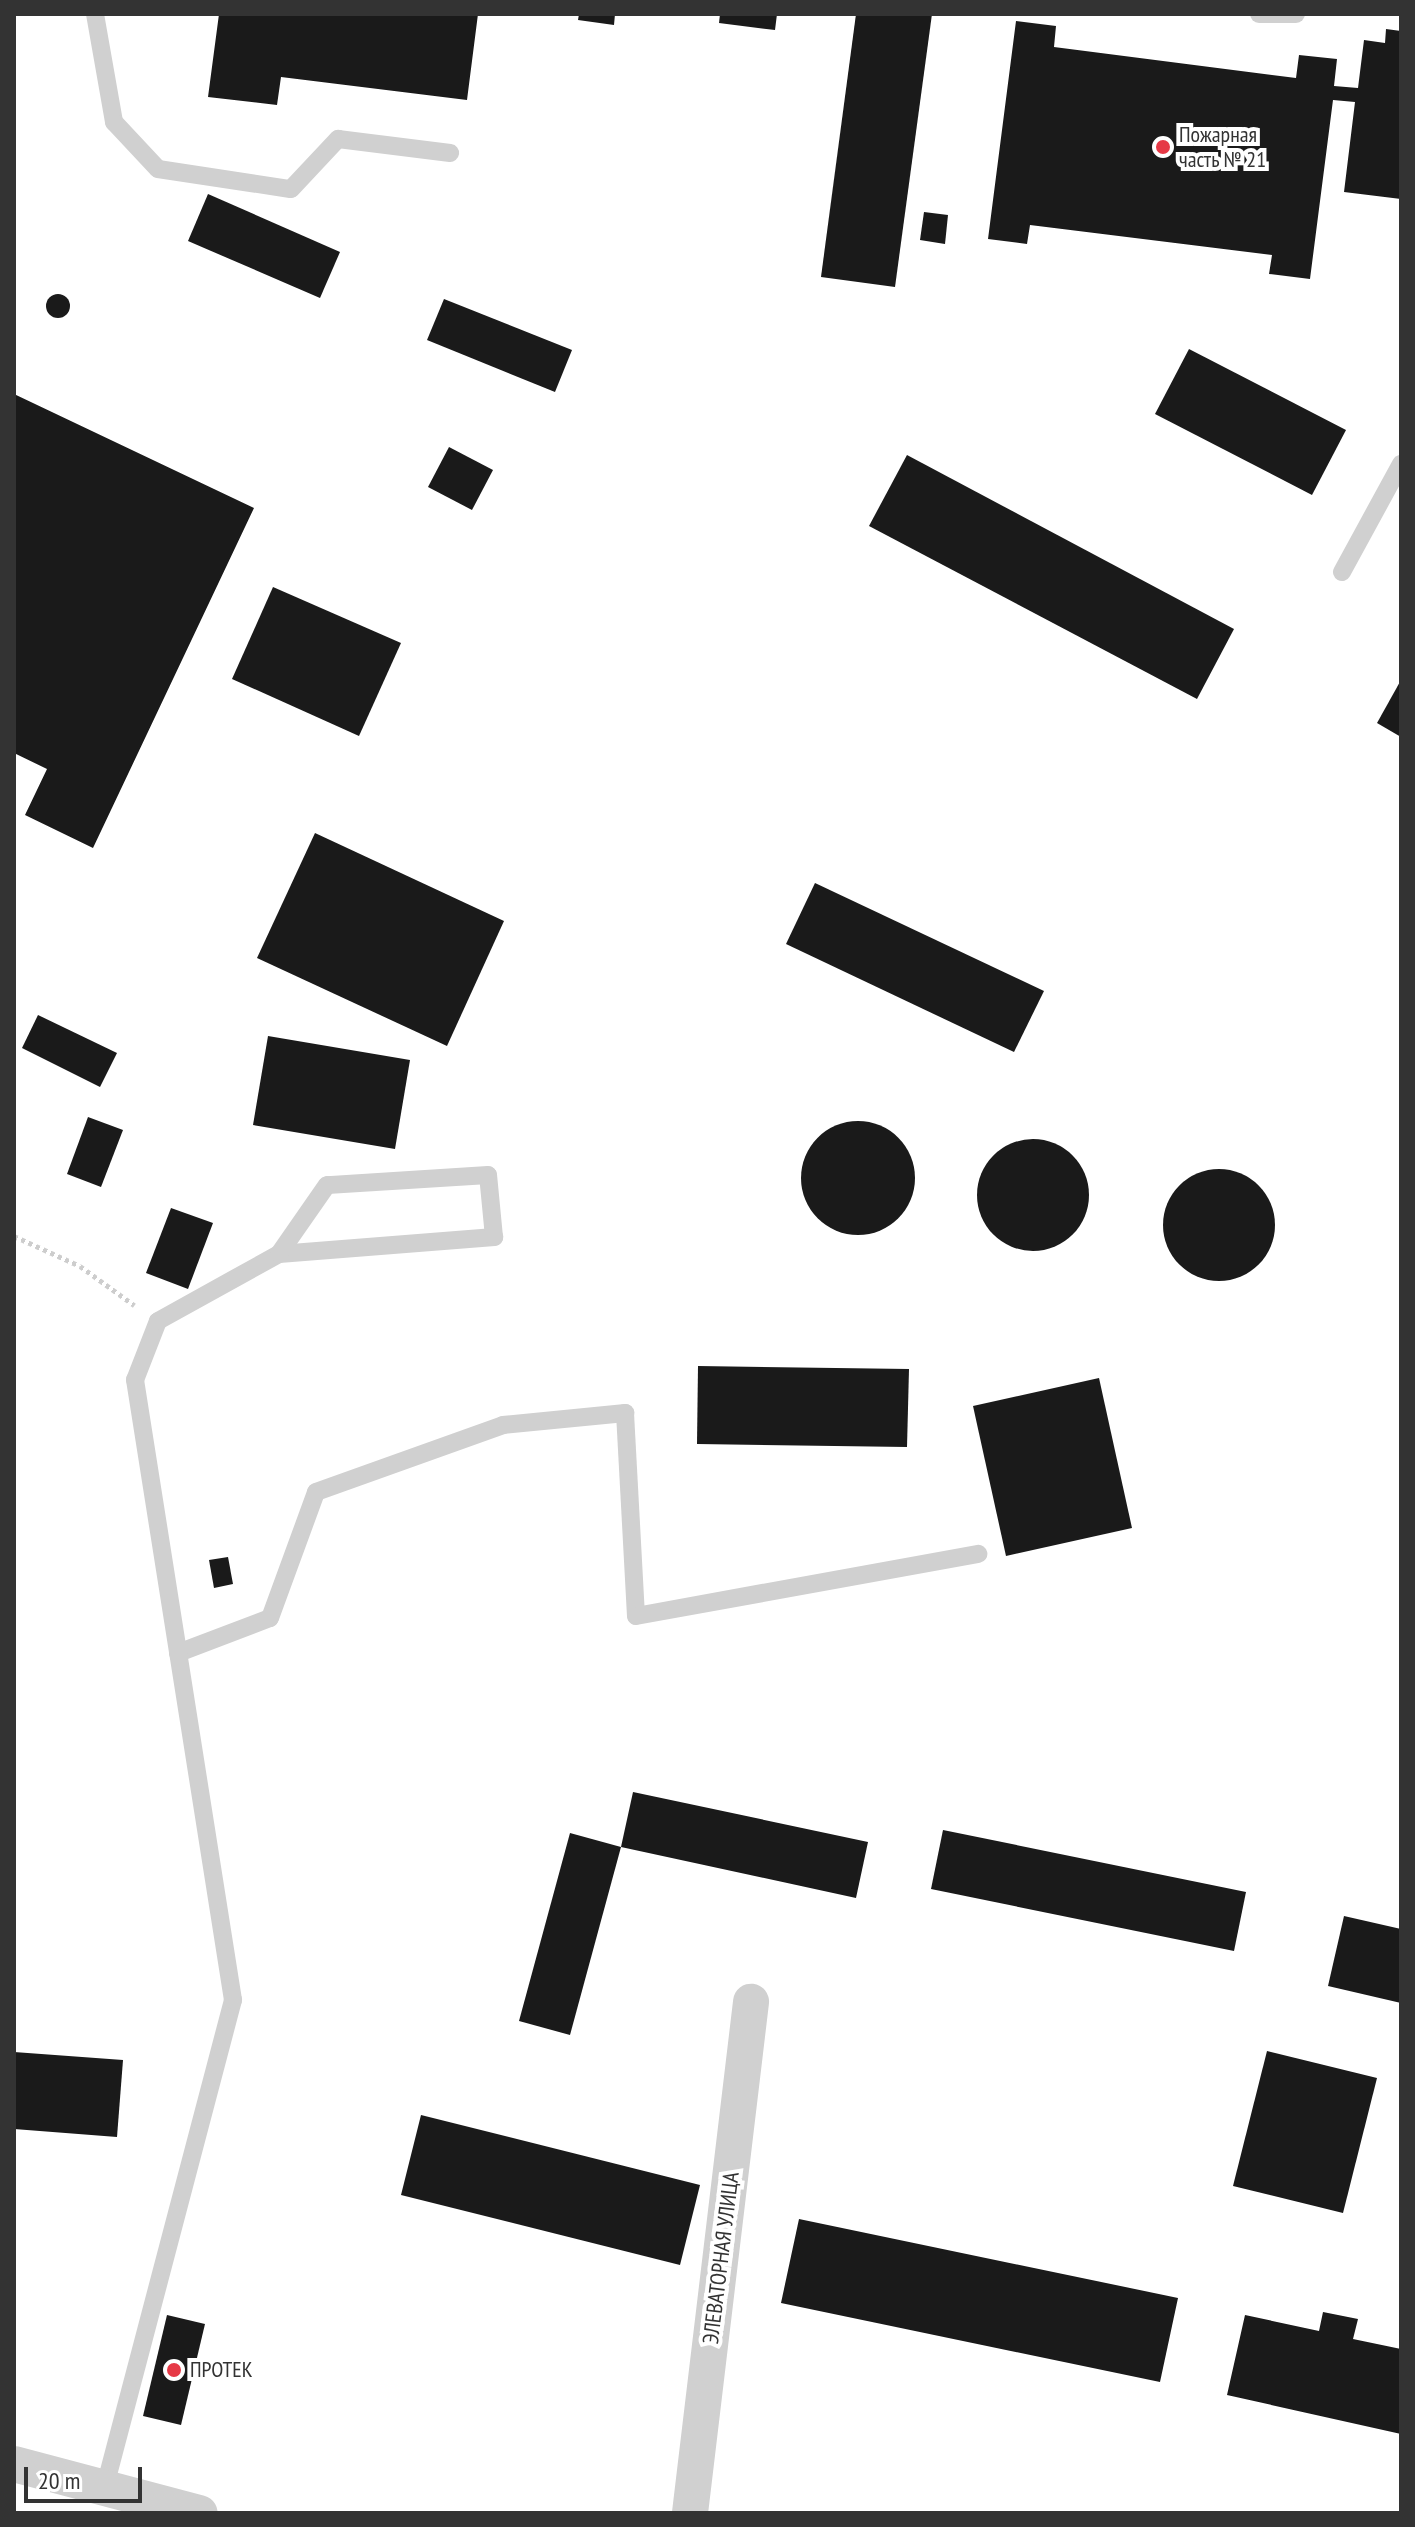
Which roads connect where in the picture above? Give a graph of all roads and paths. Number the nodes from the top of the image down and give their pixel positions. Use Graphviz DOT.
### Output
graph roads {
  1 [pos="95,14"];
  2 [pos="1259,14"];
  3 [pos="1296,14"];
  4 [pos="450,153"];
  5 [pos="1401,464"];
  6 [pos="1342,572"];
  7 [pos="14,1236"];
  8 [pos="279,1254"];
  9 [pos="158,1321"];
  10 [pos="978,1554"];
  11 [pos="178,1653"];
  12 [pos="751,2002"];
  13 [pos="14,2464"];
  14 [pos="104,2490"];
  15 [pos="200,2513"];
  16 [pos="690,2513"];
  1 -- 4 [label="lane"];
  2 -- 3 [label="lane"];
  5 -- 6 [label="lane"];
  7 -- 9 [label="path"];
  8 -- 8 [label="lane"];
  8 -- 9 [label="lane"];
  9 -- 11 [label="lane"];
  10 -- 11 [label="lane"];
  11 -- 14 [label="lane"];
  12 -- 16 [label="street, ЭЛЕВАТОРНАЯ УЛИЦА"];
  13 -- 14 [label="street"];
  14 -- 15 [label="street"];
}
